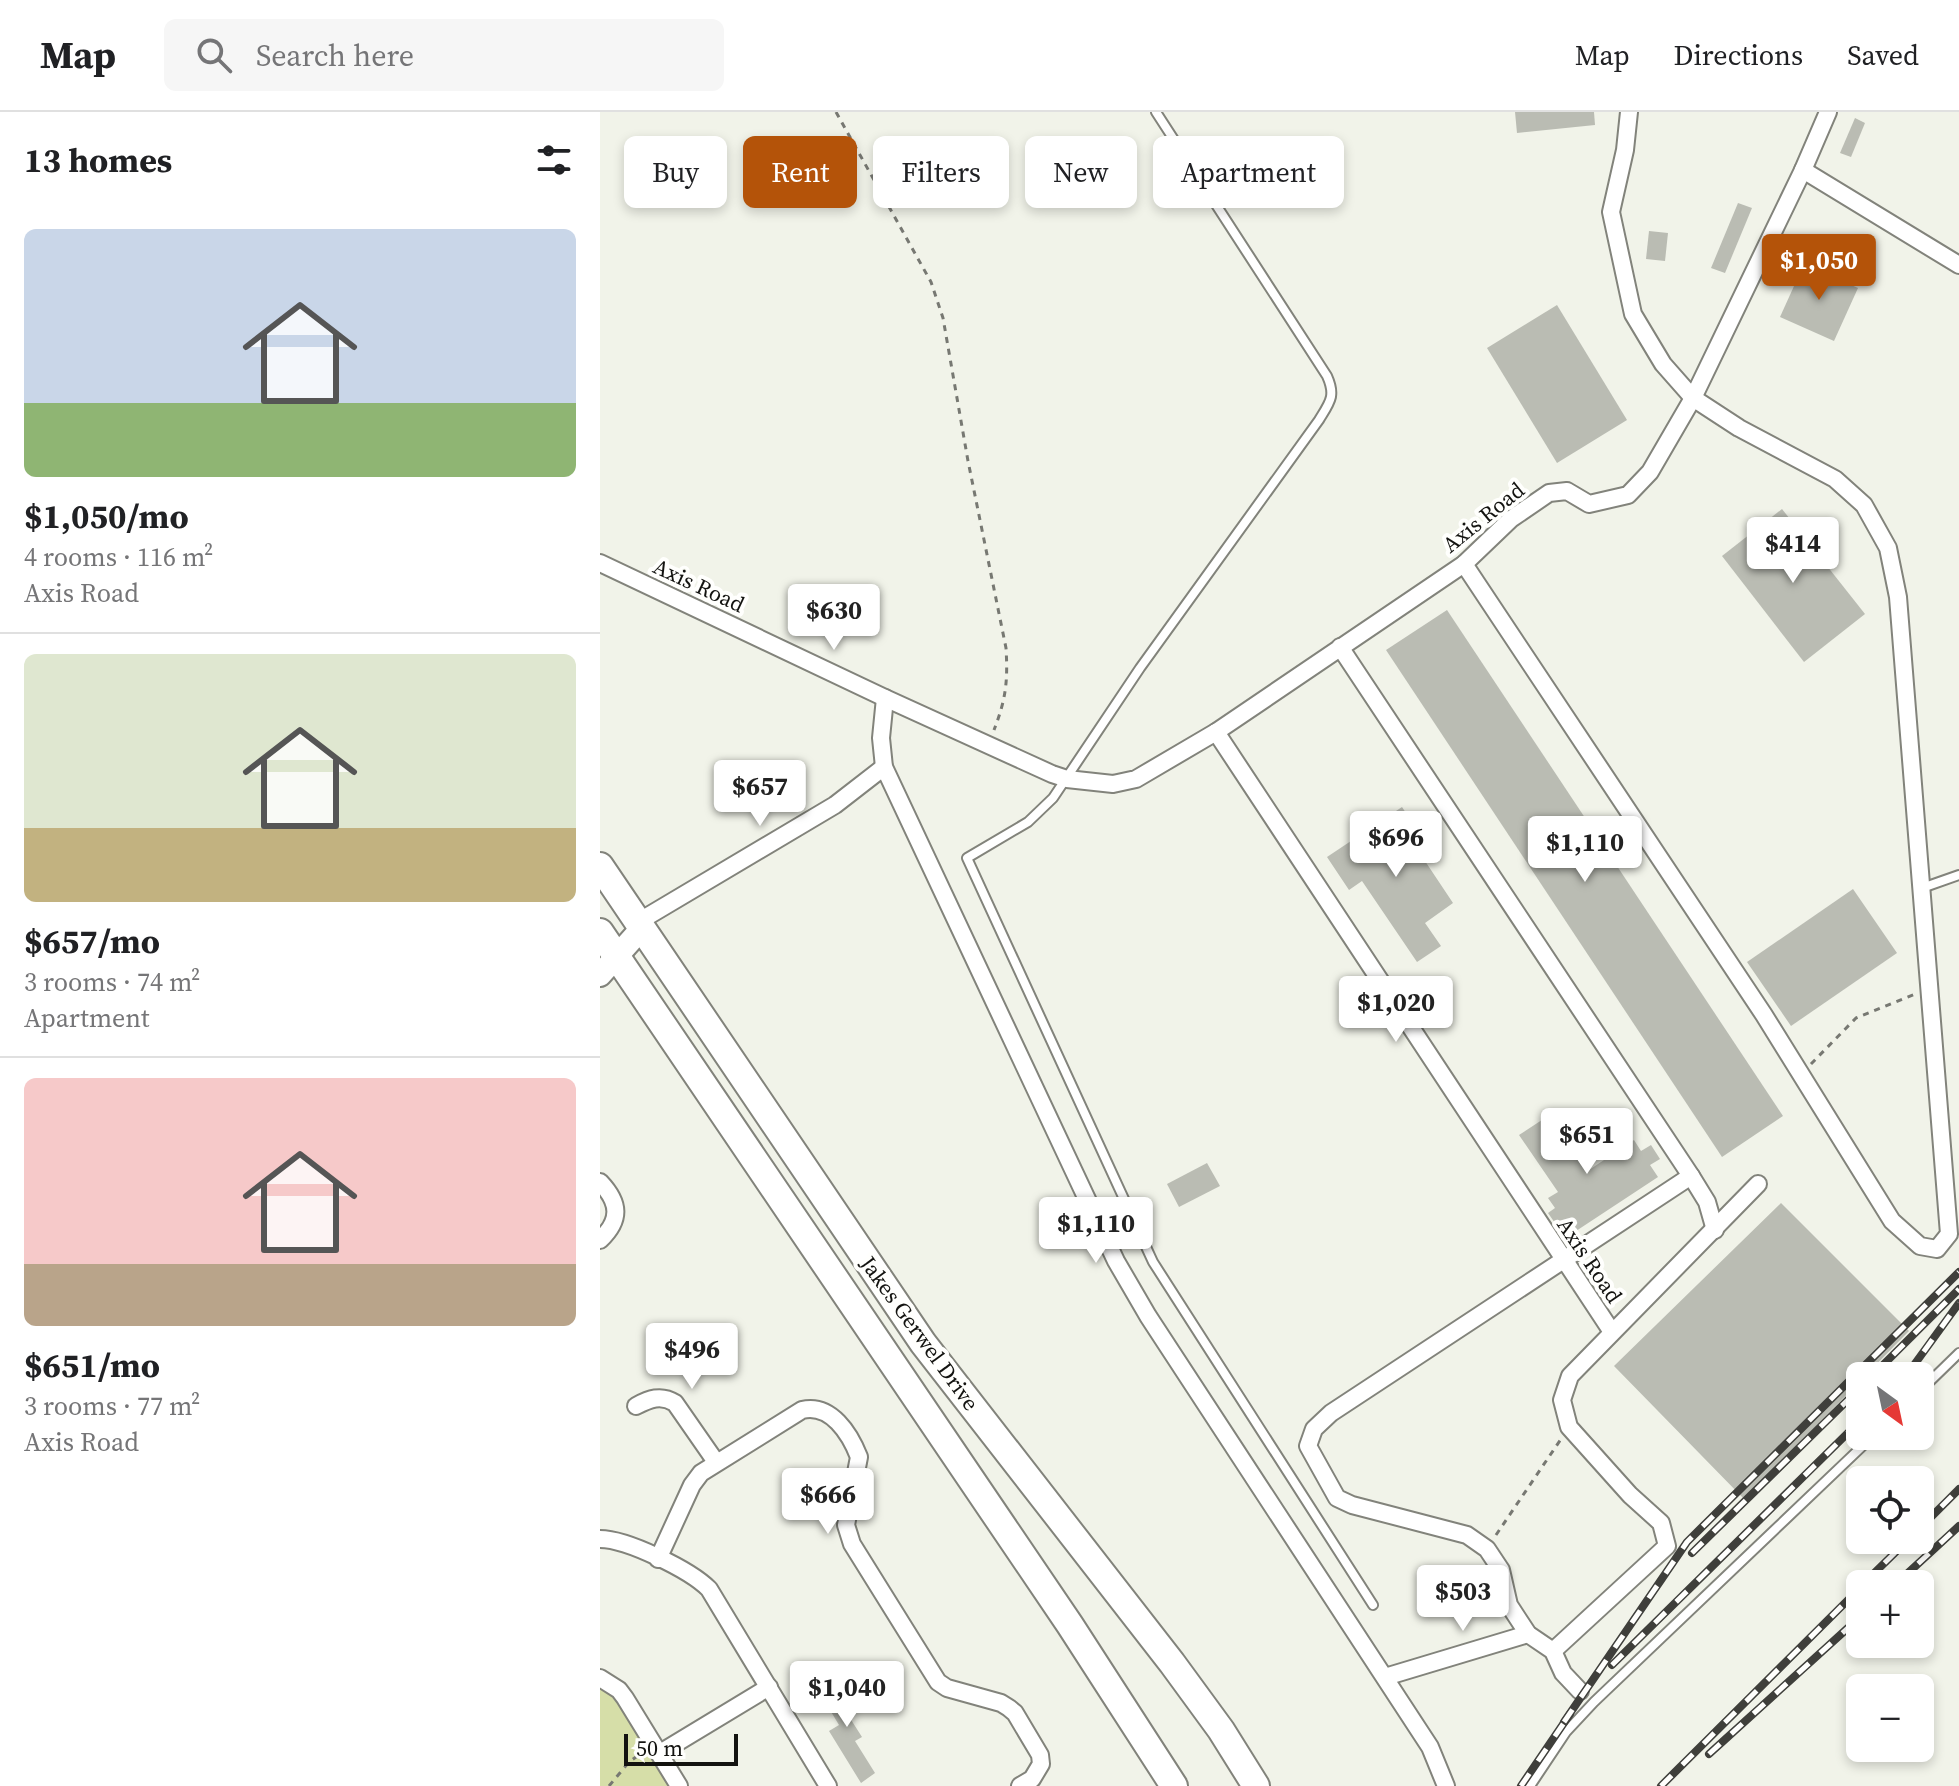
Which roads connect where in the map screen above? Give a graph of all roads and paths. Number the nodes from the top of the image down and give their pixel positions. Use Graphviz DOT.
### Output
graph roads {
  1 [pos="836,112"];
  2 [pos="1156,112"];
  3 [pos="1629,112"];
  4 [pos="1828,112"];
  5 [pos="1803,170"];
  6 [pos="1959,265"];
  7 [pos="1693,398"];
  8 [pos="600,563"];
  9 [pos="1464,564"];
  10 [pos="1340,647"];
  11 [pos="885,698"];
  12 [pos="1216,732"];
  13 [pos="989,745"];
  14 [pos="884,767"];
  15 [pos="1067,779"];
  16 [pos="600,866"];
  17 [pos="1959,875"];
  18 [pos="1921,888"];
  19 [pos="645,922"];
  20 [pos="604,948"];
  21 [pos="1929,988"];
  22 [pos="1800,1074"];
  23 [pos="1691,1176"];
  24 [pos="600,1182"];
  25 [pos="1758,1184"];
  26 [pos="1715,1230"];
  27 [pos="600,1240"];
  28 [pos="1563,1261"];
  29 [pos="1612,1332"];
  30 [pos="1959,1353"];
  31 [pos="1934,1377"];
  32 [pos="636,1406"];
  33 [pos="1569,1427"];
  34 [pos="1858,1450"];
  35 [pos="716,1462"];
  36 [pos="600,1539"];
  37 [pos="1487,1549"];
  38 [pos="658,1559"];
  39 [pos="1373,1605"];
  40 [pos="1528,1634"];
  41 [pos="1553,1651"];
  42 [pos="1385,1677"];
  43 [pos="600,1678"];
  44 [pos="769,1687"];
  45 [pos="1580,1691"];
  46 [pos="657,1749"];
  47 [pos="609,1786"];
  48 [pos="679,1786"];
  49 [pos="828,1786"];
  50 [pos="1020,1786"];
  51 [pos="1174,1786"];
  52 [pos="1256,1786"];
  53 [pos="1446,1786"];
  54 [pos="1530,1786"];
  1 -- 13 [label="path"];
  2 -- 15 [label="lane"];
  3 -- 7 [label="street"];
  4 -- 5 [label="street, Axis Road"];
  5 -- 6 [label="street"];
  5 -- 7 [label="street, Axis Road"];
  7 -- 9 [label="street, Axis Road"];
  7 -- 18 [label="street"];
  8 -- 11 [label="street, Axis Road"];
  9 -- 10 [label="street, Axis Road"];
  9 -- 22 [label="street"];
  10 -- 12 [label="street, Axis Road"];
  10 -- 23 [label="street"];
  11 -- 13 [label="street, Axis Road"];
  11 -- 14 [label="street"];
  12 -- 15 [label="street, Axis Road"];
  12 -- 28 [label="street, Axis Road"];
  13 -- 15 [label="street, Axis Road"];
  14 -- 19 [label="street"];
  14 -- 42 [label="street"];
  15 -- 39 [label="lane"];
  16 -- 19 [label="highway, Jakes Gerwel Drive"];
  17 -- 18 [label="lane"];
  18 -- 21 [label="street"];
  19 -- 20 [label="main road"];
  19 -- 52 [label="highway, Jakes Gerwel Drive"];
  20 -- 51 [label="highway, Jakes Gerwel Drive"];
  21 -- 22 [label="path"];
  21 -- 22 [label="street"];
  23 -- 26 [label="street"];
  23 -- 28 [label="street"];
  24 -- 27 [label="street"];
  25 -- 26 [label="street"];
  26 -- 29 [label="street"];
  28 -- 29 [label="street, Axis Road"];
  28 -- 37 [label="street"];
  29 -- 33 [label="street"];
  30 -- 31 [label="lane"];
  32 -- 35 [label="street"];
  33 -- 37 [label="path"];
  33 -- 41 [label="street"];
  34 -- 54 [label="lane"];
  35 -- 38 [label="street"];
  35 -- 50 [label="street"];
  36 -- 38 [label="street"];
  37 -- 40 [label="street"];
  38 -- 44 [label="street"];
  40 -- 41 [label="street"];
  40 -- 42 [label="street"];
  41 -- 45 [label="street"];
  42 -- 53 [label="street"];
  43 -- 46 [label="street"];
  44 -- 46 [label="street"];
  44 -- 49 [label="street"];
  46 -- 47 [label="path"];
  46 -- 48 [label="street"];
}
